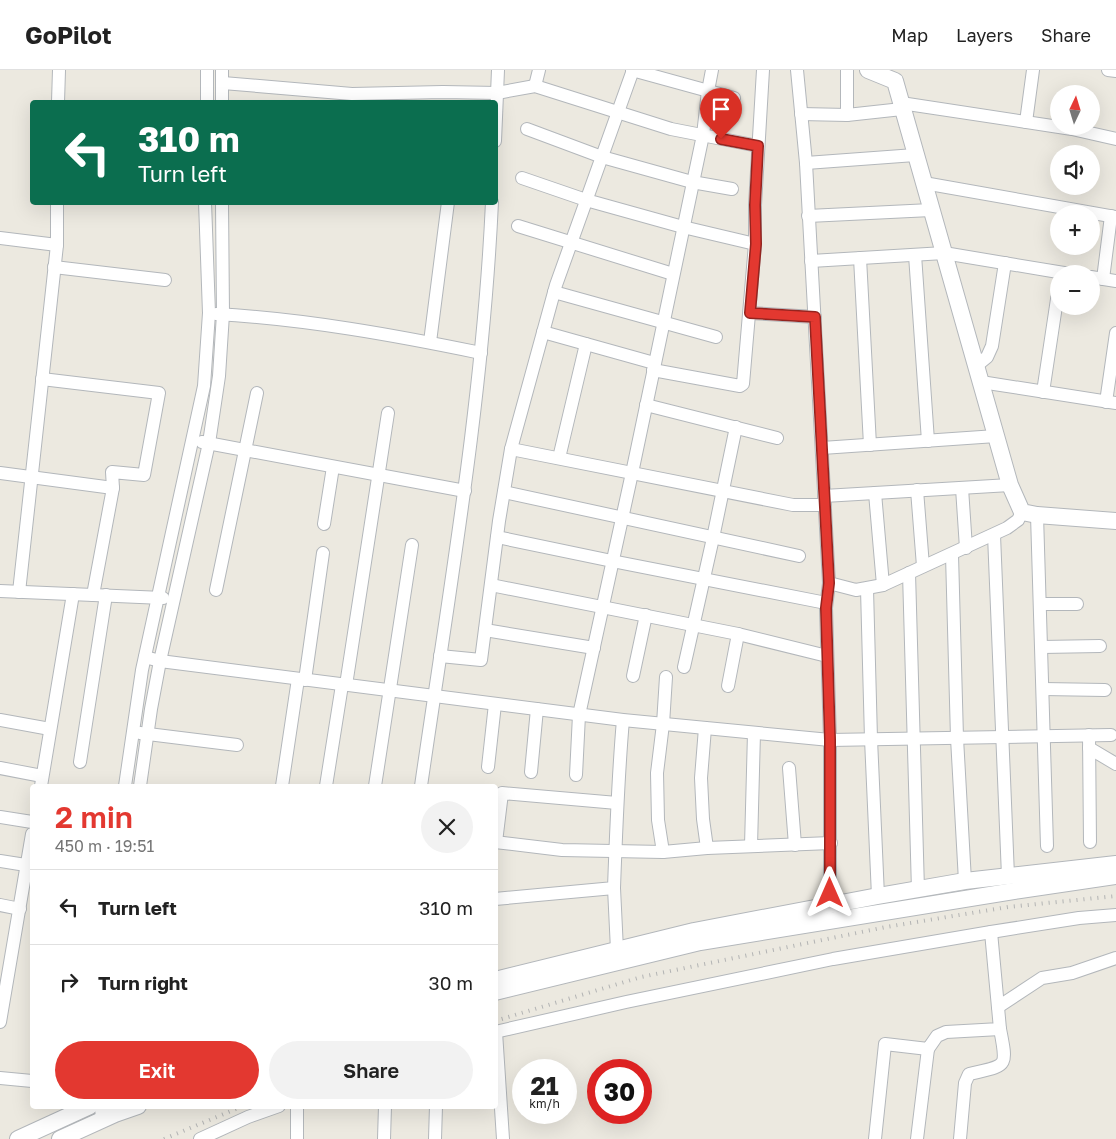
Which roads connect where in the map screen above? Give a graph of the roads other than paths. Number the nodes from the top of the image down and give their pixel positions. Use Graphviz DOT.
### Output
graph roads {
  1 [pos="59,70"];
  2 [pos="207,70"];
  3 [pos="222,70"];
  4 [pos="498,70"];
  5 [pos="539,70"];
  6 [pos="633,70"];
  7 [pos="712,70"];
  8 [pos="763,70"];
  9 [pos="797,70"];
  10 [pos="847,70"];
  11 [pos="868,70"];
  12 [pos="1033,70"];
  13 [pos="1108,70"];
  14 [pos="1116,71"];
  15 [pos="223,83"];
  16 [pos="535,86"];
  17 [pos="708,91"];
  18 [pos="497,93"];
  19 [pos="734,98"];
  20 [pos="58,100"];
  21 [pos="207,100"];
  22 [pos="222,100"];
  23 [pos="497,100"];
  24 [pos="901,106"];
  25 [pos="617,113"];
  26 [pos="801,114"];
  27 [pos="847,115"];
  28 [pos="1026,122"];
  29 [pos="527,129"];
  30 [pos="702,135"];
  31 [pos="1116,139"];
  32 [pos="758,146"];
  33 [pos="915,155"];
  34 [pos="602,157"];
  35 [pos="806,163"];
  36 [pos="522,178"];
  37 [pos="692,182"];
  38 [pos="924,183"];
  39 [pos="732,189"];
  40 [pos="586,200"];
  41 [pos="57,205"];
  42 [pos="205,205"];
  43 [pos="222,205"];
  44 [pos="448,205"];
  45 [pos="492,205"];
  46 [pos="932,210"];
  47 [pos="808,216"];
  48 [pos="1114,216"];
  49 [pos="518,226"];
  50 [pos="683,226"];
  51 [pos="0,238"];
  52 [pos="571,243"];
  53 [pos="756,244"];
  54 [pos="56,245"];
  55 [pos="944,253"];
  56 [pos="916,254"];
  57 [pos="860,258"];
  58 [pos="811,261"];
  59 [pos="1005,263"];
  60 [pos="1100,267"];
  61 [pos="54,268"];
  62 [pos="1050,271"];
  63 [pos="673,274"];
  64 [pos="1100,278"];
  65 [pos="165,280"];
  66 [pos="1116,281"];
  67 [pos="554,292"];
  68 [pos="208,313"];
  69 [pos="750,313"];
  70 [pos="223,314"];
  71 [pos="1054,315"];
  72 [pos="815,317"];
  73 [pos="663,323"];
  74 [pos="543,332"];
  75 [pos="1116,333"];
  76 [pos="716,336"];
  77 [pos="430,342"];
  78 [pos="586,344"];
  79 [pos="481,353"];
  80 [pos="654,366"];
  81 [pos="976,366"];
  82 [pos="42,380"];
  83 [pos="981,382"];
  84 [pos="1042,392"];
  85 [pos="257,393"];
  86 [pos="1111,402"];
  87 [pos="646,405"];
  88 [pos="388,413"];
  89 [pos="736,427"];
  90 [pos="996,436"];
  91 [pos="776,438"];
  92 [pos="193,440"];
  93 [pos="928,441"];
  94 [pos="209,443"];
  95 [pos="870,445"];
  96 [pos="822,448"];
  97 [pos="511,449"];
  98 [pos="244,450"];
  99 [pos="558,458"];
  100 [pos="333,467"];
  101 [pos="0,473"];
  102 [pos="632,473"];
  103 [pos="378,475"];
  104 [pos="31,477"];
  105 [pos="1010,485"];
  106 [pos="114,488"];
  107 [pos="962,488"];
  108 [pos="917,490"];
  109 [pos="465,491"];
  110 [pos="723,491"];
  111 [pos="504,492"];
  112 [pos="875,493"];
  113 [pos="825,501"];
  114 [pos="1029,513"];
  115 [pos="622,518"];
  116 [pos="1116,521"];
  117 [pos="324,524"];
  118 [pos="994,535"];
  119 [pos="497,537"];
  120 [pos="713,538"];
  121 [pos="412,545"];
  122 [pos="966,548"];
  123 [pos="323,553"];
  124 [pos="952,555"];
  125 [pos="799,556"];
  126 [pos="612,562"];
  127 [pos="922,566"];
  128 [pos="909,573"];
  129 [pos="704,579"];
  130 [pos="829,583"];
  131 [pos="491,585"];
  132 [pos="883,585"];
  133 [pos="867,589"];
  134 [pos="216,590"];
  135 [pos="0,591"];
  136 [pos="19,592"];
  137 [pos="73,594"];
  138 [pos="93,595"];
  139 [pos="106,596"];
  140 [pos="157,598"];
  141 [pos="173,599"];
  142 [pos="826,603"];
  143 [pos="1040,604"];
  144 [pos="1077,604"];
  145 [pos="603,606"];
  146 [pos="646,615"];
  147 [pos="694,625"];
  148 [pos="485,630"];
  149 [pos="738,634"];
  150 [pos="1100,646"];
  151 [pos="1042,647"];
  152 [pos="594,648"];
  153 [pos="145,656"];
  154 [pos="440,656"];
  155 [pos="827,656"];
  156 [pos="160,661"];
  157 [pos="684,667"];
  158 [pos="632,676"];
  159 [pos="666,677"];
  160 [pos="302,679"];
  161 [pos="344,685"];
  162 [pos="728,686"];
  163 [pos="1043,689"];
  164 [pos="390,690"];
  165 [pos="1105,690"];
  166 [pos="434,696"];
  167 [pos="495,704"];
  168 [pos="537,709"];
  169 [pos="579,715"];
  170 [pos="0,720"];
  171 [pos="623,720"];
  172 [pos="663,724"];
  173 [pos="705,728"];
  174 [pos="50,729"];
  175 [pos="133,732"];
  176 [pos="754,732"];
  177 [pos="147,734"];
  178 [pos="1111,735"];
  179 [pos="1045,736"];
  180 [pos="1002,737"];
  181 [pos="915,738"];
  182 [pos="957,738"];
  183 [pos="871,739"];
  184 [pos="830,740"];
  185 [pos="1089,741"];
  186 [pos="237,745"];
  187 [pos="80,762"];
  188 [pos="1116,764"];
  189 [pos="488,767"];
  190 [pos="0,768"];
  191 [pos="789,768"];
  192 [pos="531,772"];
  193 [pos="576,775"];
  194 [pos="42,781"];
  195 [pos="125,784"];
  196 [pos="140,784"];
  197 [pos="282,784"];
  198 [pos="326,784"];
  199 [pos="375,784"];
  200 [pos="421,784"];
  201 [pos="617,803"];
  202 [pos="0,817"];
  203 [pos="30,822"];
  204 [pos="498,826"];
  205 [pos="498,842"];
  206 [pos="1090,842"];
  207 [pos="831,844"];
  208 [pos="795,845"];
  209 [pos="750,846"];
  210 [pos="1047,846"];
  211 [pos="707,848"];
  212 [pos="615,850"];
  213 [pos="663,852"];
  214 [pos="0,861"];
  215 [pos="1116,864"];
  216 [pos="30,866"];
  217 [pos="1008,876"];
  218 [pos="1116,876"];
  219 [pos="965,881"];
  220 [pos="614,888"];
  221 [pos="918,890"];
  222 [pos="830,893"];
  223 [pos="878,896"];
  224 [pos="498,900"];
  225 [pos="0,905"];
  226 [pos="20,909"];
  227 [pos="1116,915"];
  228 [pos="991,932"];
  229 [pos="617,950"];
  230 [pos="6,952"];
  231 [pos="1116,958"];
  232 [pos="498,979"];
  233 [pos="498,991"];
  234 [pos="2,994"];
  235 [pos="998,1007"];
  236 [pos="0,1022"];
  237 [pos="1000,1029"];
  238 [pos="498,1032"];
  239 [pos="928,1049"];
  240 [pos="498,1063"];
  241 [pos="0,1078"];
  242 [pos="30,1082"];
  243 [pos="82,1109"];
  244 [pos="86,1109"];
  245 [pos="122,1109"];
  246 [pos="271,1109"];
  247 [pos="297,1109"];
  248 [pos="385,1109"];
  249 [pos="436,1109"];
  250 [pos="101,1113"];
  251 [pos="83,1128"];
  252 [pos="18,1139"];
  253 [pos="60,1139"];
  254 [pos="200,1139"];
  255 [pos="297,1139"];
  256 [pos="384,1139"];
  257 [pos="435,1139"];
  258 [pos="503,1139"];
  259 [pos="875,1139"];
  260 [pos="917,1139"];
  261 [pos="960,1139"];
  1 -- 20 [label="street"];
  2 -- 21 [label="street"];
  3 -- 15 [label="street"];
  4 -- 18 [label="street"];
  5 -- 16 [label="street"];
  6 -- 17 [label="street"];
  6 -- 25 [label="street"];
  7 -- 17 [label="street"];
  8 -- 32 [label="street"];
  9 -- 26 [label="street"];
  10 -- 27 [label="street"];
  11 -- 24 [label="street"];
  12 -- 28 [label="street"];
  13 -- 14 [label="street"];
  15 -- 18 [label="street"];
  15 -- 22 [label="street"];
  16 -- 18 [label="street"];
  16 -- 25 [label="street"];
  17 -- 19 [label="street"];
  17 -- 30 [label="street"];
  18 -- 23 [label="street"];
  24 -- 27 [label="street"];
  24 -- 28 [label="street"];
  24 -- 33 [label="street"];
  25 -- 30 [label="street"];
  25 -- 34 [label="street"];
  26 -- 27 [label="street"];
  26 -- 35 [label="street"];
  28 -- 31 [label="street"];
  29 -- 34 [label="street"];
  30 -- 32 [label="street"];
  30 -- 37 [label="street"];
  32 -- 53 [label="street"];
  33 -- 35 [label="street"];
  33 -- 38 [label="street"];
  34 -- 37 [label="street"];
  34 -- 40 [label="street"];
  35 -- 47 [label="street"];
  36 -- 40 [label="street"];
  37 -- 39 [label="street"];
  37 -- 50 [label="street"];
  38 -- 46 [label="street"];
  38 -- 48 [label="street"];
  40 -- 50 [label="street"];
  40 -- 52 [label="street"];
  41 -- 54 [label="street"];
  42 -- 68 [label="street"];
  43 -- 70 [label="street"];
  44 -- 77 [label="street"];
  45 -- 79 [label="street"];
  46 -- 47 [label="street"];
  46 -- 55 [label="street"];
  47 -- 58 [label="street"];
  48 -- 60 [label="street"];
  49 -- 52 [label="street"];
  50 -- 53 [label="street"];
  50 -- 63 [label="street"];
  51 -- 54 [label="street"];
  52 -- 63 [label="street"];
  52 -- 67 [label="street"];
  53 -- 69 [label="street"];
  54 -- 61 [label="street"];
  55 -- 56 [label="street"];
  55 -- 59 [label="street"];
  55 -- 81 [label="street"];
  56 -- 57 [label="street"];
  56 -- 93 [label="street"];
  57 -- 58 [label="street"];
  57 -- 95 [label="street"];
  58 -- 72 [label="street"];
  59 -- 62 [label="street"];
  59 -- 81 [label="street"];
  61 -- 65 [label="street"];
  61 -- 82 [label="street"];
  63 -- 73 [label="street"];
  64 -- 66 [label="street"];
  67 -- 73 [label="street"];
  67 -- 74 [label="street"];
  68 -- 70 [label="street"];
  68 -- 92 [label="street"];
  69 -- 72 [label="street"];
  69 -- 80 [label="street"];
  70 -- 77 [label="street"];
  70 -- 94 [label="street"];
  71 -- 84 [label="street"];
  72 -- 96 [label="street"];
  73 -- 76 [label="street"];
  73 -- 80 [label="street"];
  74 -- 78 [label="street"];
  74 -- 97 [label="street"];
  75 -- 86 [label="street"];
  77 -- 79 [label="street"];
  78 -- 80 [label="street"];
  78 -- 99 [label="street"];
  79 -- 109 [label="street"];
  80 -- 87 [label="street"];
  81 -- 83 [label="street"];
  82 -- 104 [label="street"];
  82 -- 106 [label="street"];
  83 -- 84 [label="street"];
  83 -- 90 [label="street"];
  84 -- 86 [label="street"];
  85 -- 98 [label="street"];
  87 -- 89 [label="street"];
  87 -- 102 [label="street"];
  88 -- 103 [label="street"];
  89 -- 91 [label="street"];
  89 -- 110 [label="street"];
  90 -- 93 [label="street"];
  90 -- 105 [label="street"];
  92 -- 94 [label="street"];
  92 -- 140 [label="street"];
  93 -- 95 [label="street"];
  94 -- 98 [label="street"];
  94 -- 141 [label="street"];
  95 -- 96 [label="street"];
  96 -- 113 [label="street"];
  97 -- 99 [label="street"];
  97 -- 111 [label="street"];
  98 -- 100 [label="street"];
  98 -- 134 [label="street"];
  99 -- 102 [label="street"];
  100 -- 103 [label="street"];
  100 -- 117 [label="street"];
  101 -- 104 [label="street"];
  102 -- 110 [label="street"];
  102 -- 115 [label="street"];
  103 -- 109 [label="street"];
  103 -- 161 [label="street"];
  104 -- 106 [label="street"];
  104 -- 136 [label="street"];
  105 -- 107 [label="street"];
  105 -- 114 [label="street"];
  106 -- 138 [label="street"];
  107 -- 108 [label="street"];
  107 -- 122 [label="street"];
  108 -- 112 [label="street"];
  108 -- 127 [label="street"];
  109 -- 154 [label="street"];
  110 -- 113 [label="street"];
  110 -- 120 [label="street"];
  111 -- 115 [label="street"];
  111 -- 119 [label="street"];
  112 -- 113 [label="street"];
  112 -- 132 [label="street"];
  113 -- 130 [label="street"];
  114 -- 116 [label="street"];
  114 -- 118 [label="street"];
  114 -- 143 [label="street"];
  115 -- 120 [label="street"];
  115 -- 126 [label="street"];
  118 -- 122 [label="street"];
  118 -- 180 [label="street"];
  119 -- 126 [label="street"];
  119 -- 131 [label="street"];
  120 -- 125 [label="street"];
  120 -- 129 [label="street"];
  121 -- 164 [label="street"];
  122 -- 124 [label="street"];
  123 -- 160 [label="street"];
  124 -- 127 [label="street"];
  124 -- 182 [label="street"];
  126 -- 129 [label="street"];
  126 -- 145 [label="street"];
  127 -- 128 [label="street"];
  128 -- 132 [label="street"];
  128 -- 181 [label="street"];
  129 -- 142 [label="street"];
  129 -- 147 [label="street"];
  130 -- 133 [label="street"];
  130 -- 142 [label="street"];
  131 -- 145 [label="street"];
  131 -- 148 [label="street"];
  132 -- 133 [label="street"];
  133 -- 183 [label="street"];
  135 -- 136 [label="street"];
  136 -- 137 [label="street"];
  137 -- 138 [label="street"];
  137 -- 174 [label="street"];
  138 -- 139 [label="street"];
  139 -- 140 [label="street"];
  139 -- 187 [label="street"];
  140 -- 141 [label="street"];
  140 -- 153 [label="street"];
  141 -- 156 [label="street"];
  142 -- 155 [label="street"];
  143 -- 144 [label="street"];
  143 -- 151 [label="street"];
  145 -- 146 [label="street"];
  145 -- 152 [label="street"];
  146 -- 147 [label="street"];
  146 -- 158 [label="street"];
  147 -- 149 [label="street"];
  147 -- 157 [label="street"];
  148 -- 152 [label="street"];
  148 -- 154 [label="street"];
  149 -- 155 [label="street"];
  149 -- 162 [label="street"];
  150 -- 151 [label="street"];
  151 -- 163 [label="street"];
  152 -- 169 [label="street"];
  153 -- 156 [label="street"];
  153 -- 175 [label="street"];
  154 -- 166 [label="street"];
  155 -- 184 [label="street"];
  156 -- 160 [label="street"];
  156 -- 177 [label="street"];
  159 -- 172 [label="street"];
  160 -- 161 [label="street"];
  160 -- 197 [label="street"];
  161 -- 164 [label="street"];
  161 -- 198 [label="street"];
  163 -- 165 [label="street"];
  163 -- 179 [label="street"];
  164 -- 166 [label="street"];
  164 -- 199 [label="street"];
  166 -- 167 [label="street"];
  166 -- 200 [label="street"];
  167 -- 168 [label="street"];
  167 -- 189 [label="street"];
  168 -- 169 [label="street"];
  168 -- 192 [label="street"];
  169 -- 171 [label="street"];
  169 -- 193 [label="street"];
  170 -- 174 [label="street"];
  171 -- 172 [label="street"];
  171 -- 201 [label="street"];
  172 -- 173 [label="street"];
  172 -- 213 [label="street"];
  173 -- 176 [label="street"];
  173 -- 211 [label="street"];
  174 -- 194 [label="street"];
  175 -- 177 [label="street"];
  175 -- 195 [label="street"];
  176 -- 184 [label="street"];
  176 -- 209 [label="street"];
  177 -- 186 [label="street"];
  177 -- 196 [label="street"];
  178 -- 185 [label="street"];
  179 -- 180 [label="street"];
  179 -- 185 [label="street"];
  179 -- 210 [label="street"];
  180 -- 182 [label="street"];
  180 -- 217 [label="street"];
  181 -- 182 [label="street"];
  181 -- 183 [label="street"];
  181 -- 221 [label="street"];
  182 -- 219 [label="street"];
  183 -- 184 [label="street"];
  183 -- 223 [label="street"];
  184 -- 207 [label="street"];
  185 -- 188 [label="street"];
  185 -- 206 [label="street"];
  190 -- 194 [label="street"];
  191 -- 208 [label="street"];
  201 -- 204 [label="street"];
  201 -- 212 [label="street"];
  202 -- 203 [label="street"];
  205 -- 212 [label="street"];
  207 -- 208 [label="street"];
  207 -- 222 [label="street"];
  208 -- 209 [label="street"];
  209 -- 211 [label="street"];
  211 -- 213 [label="street"];
  212 -- 213 [label="street"];
  212 -- 220 [label="street"];
  214 -- 216 [label="street"];
  215 -- 217 [label="street"];
  216 -- 226 [label="street"];
  217 -- 219 [label="street"];
  218 -- 233 [label="street"];
  219 -- 221 [label="street"];
  220 -- 224 [label="street"];
  220 -- 229 [label="street"];
  221 -- 223 [label="street"];
  223 -- 229 [label="street"];
  225 -- 226 [label="street"];
  226 -- 230 [label="street"];
  227 -- 228 [label="street"];
  228 -- 235 [label="street"];
  228 -- 238 [label="street"];
  229 -- 232 [label="street"];
  230 -- 234 [label="street"];
  231 -- 235 [label="street"];
  234 -- 236 [label="street"];
  235 -- 237 [label="street"];
  237 -- 239 [label="street"];
  237 -- 261 [label="street"];
  239 -- 259 [label="street"];
  239 -- 260 [label="street"];
  240 -- 258 [label="street"];
  241 -- 242 [label="street"];
  243 -- 252 [label="street"];
  244 -- 251 [label="street"];
  245 -- 250 [label="street"];
  246 -- 254 [label="street"];
  247 -- 255 [label="street"];
  248 -- 256 [label="street"];
  249 -- 257 [label="street"];
  250 -- 251 [label="street"];
  251 -- 253 [label="street"];
}
